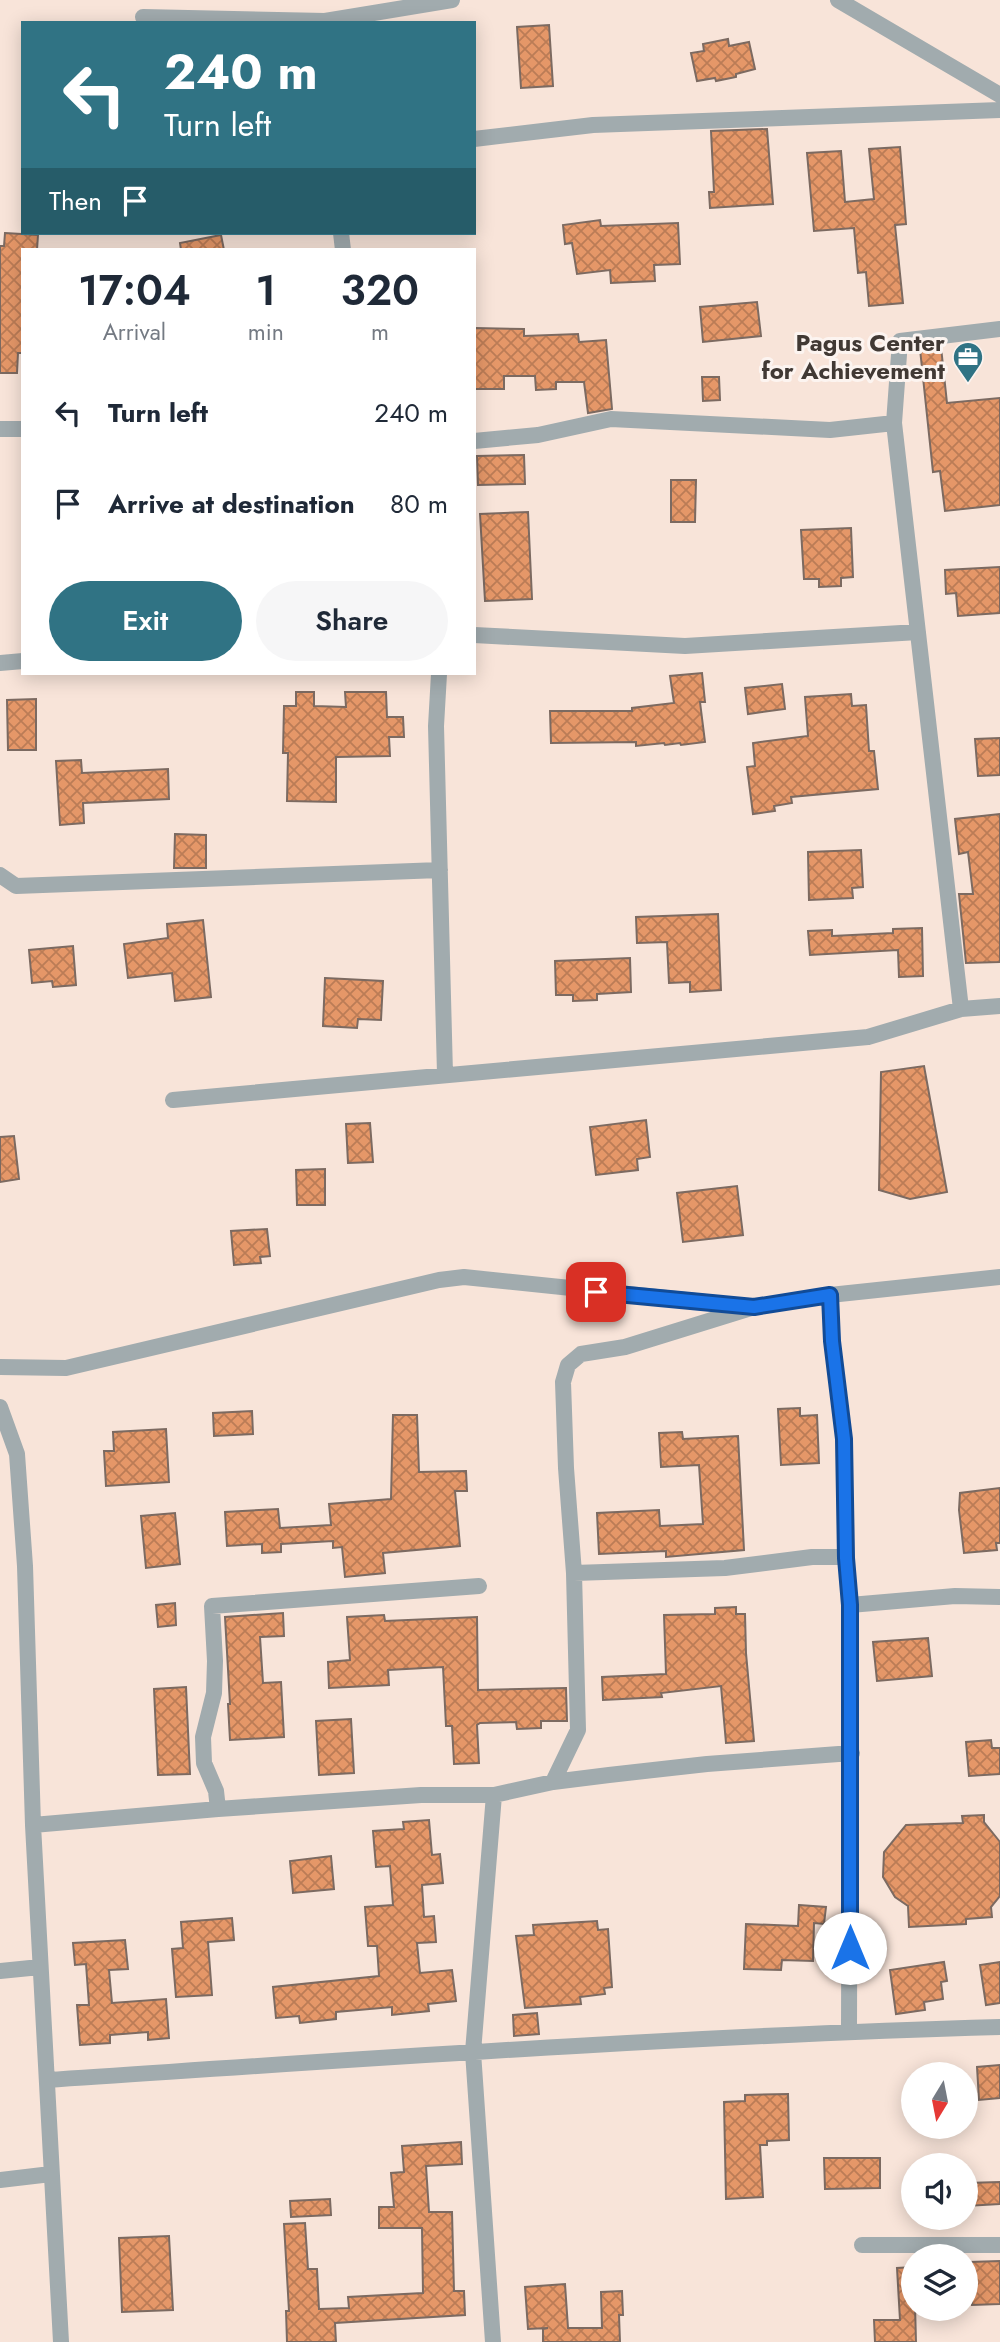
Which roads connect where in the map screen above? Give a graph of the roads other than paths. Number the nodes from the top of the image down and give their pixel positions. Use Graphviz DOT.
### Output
graph roads {
  1 [pos="453,0"];
  2 [pos="838,0"];
  3 [pos="364,7"];
  4 [pos="143,17"];
  5 [pos="289,21"];
  6 [pos="328,21"];
  7 [pos="1000,95"];
  8 [pos="1000,110"];
  9 [pos="476,139"];
  10 [pos="1000,328"];
  11 [pos="894,423"];
  12 [pos="0,429"];
  13 [pos="21,429"];
  14 [pos="476,441"];
  15 [pos="918,632"];
  16 [pos="476,635"];
  17 [pos="21,661"];
  18 [pos="0,663"];
  19 [pos="439,675"];
  20 [pos="440,870"];
  21 [pos="0,875"];
  22 [pos="1000,1006"];
  23 [pos="961,1009"];
  24 [pos="445,1074"];
  25 [pos="173,1100"];
  26 [pos="1000,1277"];
  27 [pos="830,1295"];
  28 [pos="754,1307"];
  29 [pos="0,1367"];
  30 [pos="0,1407"];
  31 [pos="846,1558"];
  32 [pos="574,1573"];
  33 [pos="479,1586"];
  34 [pos="1000,1597"];
  35 [pos="850,1605"];
  36 [pos="852,1753"];
  37 [pos="553,1782"];
  38 [pos="494,1795"];
  39 [pos="218,1809"];
  40 [pos="33,1825"];
  41 [pos="40,1967"];
  42 [pos="0,1971"];
  43 [pos="1000,2027"];
  44 [pos="849,2032"];
  45 [pos="474,2052"];
  46 [pos="47,2080"];
  47 [pos="51,2174"];
  48 [pos="0,2180"];
  49 [pos="862,2245"];
  50 [pos="1000,2245"];
  51 [pos="61,2342"];
  52 [pos="493,2342"];
  1 -- 3 [label="street"];
  2 -- 7 [label="street"];
  3 -- 6 [label="street"];
  4 -- 5 [label="street"];
  8 -- 9 [label="street"];
  10 -- 11 [label="street"];
  11 -- 14 [label="street"];
  11 -- 15 [label="street"];
  12 -- 13 [label="street"];
  15 -- 16 [label="street"];
  15 -- 23 [label="street"];
  17 -- 18 [label="street"];
  19 -- 20 [label="street"];
  20 -- 21 [label="street"];
  20 -- 24 [label="street"];
  22 -- 23 [label="street"];
  23 -- 24 [label="street"];
  24 -- 25 [label="street"];
  26 -- 27 [label="street"];
  27 -- 28 [label="street"];
  27 -- 31 [label="street"];
  28 -- 29 [label="street"];
  28 -- 32 [label="street"];
  30 -- 40 [label="street"];
  31 -- 32 [label="street"];
  31 -- 35 [label="street"];
  32 -- 37 [label="street"];
  33 -- 39 [label="street"];
  34 -- 35 [label="street"];
  35 -- 36 [label="street"];
  36 -- 37 [label="street"];
  36 -- 44 [label="street"];
  37 -- 38 [label="street"];
  38 -- 39 [label="street"];
  38 -- 45 [label="street"];
  39 -- 40 [label="street"];
  40 -- 41 [label="street"];
  41 -- 42 [label="street"];
  41 -- 46 [label="street"];
  43 -- 44 [label="street"];
  44 -- 45 [label="street"];
  45 -- 46 [label="street"];
  45 -- 52 [label="street"];
  46 -- 47 [label="street"];
  47 -- 48 [label="street"];
  47 -- 51 [label="street"];
  49 -- 50 [label="street"];
}
